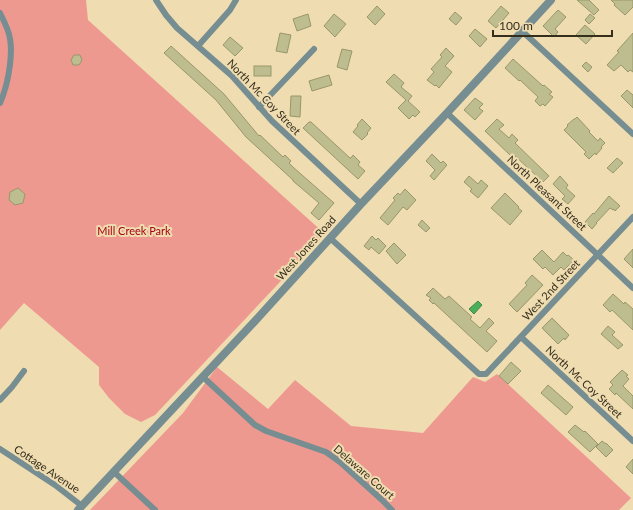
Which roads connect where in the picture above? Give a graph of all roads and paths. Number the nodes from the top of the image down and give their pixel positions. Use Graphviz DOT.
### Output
graph roads {
  1 [pos="156,0"];
  2 [pos="236,0"];
  3 [pos="551,0"];
  4 [pos="0,13"];
  5 [pos="522,31"];
  6 [pos="198,46"];
  7 [pos="314,49"];
  8 [pos="0,103"];
  9 [pos="259,107"];
  10 [pos="447,113"];
  11 [pos="633,134"];
  12 [pos="361,204"];
  13 [pos="633,217"];
  14 [pos="330,238"];
  15 [pos="597,255"];
  16 [pos="633,288"];
  17 [pos="521,337"];
  18 [pos="24,371"];
  19 [pos="203,377"];
  20 [pos="0,400"];
  21 [pos="633,441"];
  22 [pos="0,449"];
  23 [pos="114,472"];
  24 [pos="80,508"];
  25 [pos="155,510"];
  26 [pos="392,510"];
  1 -- 6 [label="street, North Mc Coy Street"];
  2 -- 6 [label="street"];
  3 -- 5 [label="street, West Jones Road"];
  4 -- 8 [label="street"];
  5 -- 10 [label="street, West Jones Road"];
  5 -- 11 [label="street"];
  6 -- 9 [label="street, North Mc Coy Street"];
  7 -- 9 [label="street"];
  9 -- 12 [label="street, North Mc Coy Street"];
  10 -- 12 [label="street, West Jones Road"];
  10 -- 15 [label="street, North Pleasant Street"];
  12 -- 14 [label="street, West Jones Road"];
  13 -- 15 [label="street, West 2nd Street"];
  14 -- 17 [label="street, West 2nd Street"];
  14 -- 19 [label="street, West Jones Road"];
  15 -- 16 [label="street, North Pleasant Street"];
  15 -- 17 [label="street, West 2nd Street"];
  17 -- 21 [label="street, North Mc Coy Street"];
  18 -- 20 [label="street"];
  19 -- 23 [label="street, West Jones Road"];
  19 -- 26 [label="street, Delaware Court"];
  22 -- 24 [label="street, Cottage Avenue"];
  23 -- 24 [label="street, West Jones Road"];
  23 -- 25 [label="street"];
}
